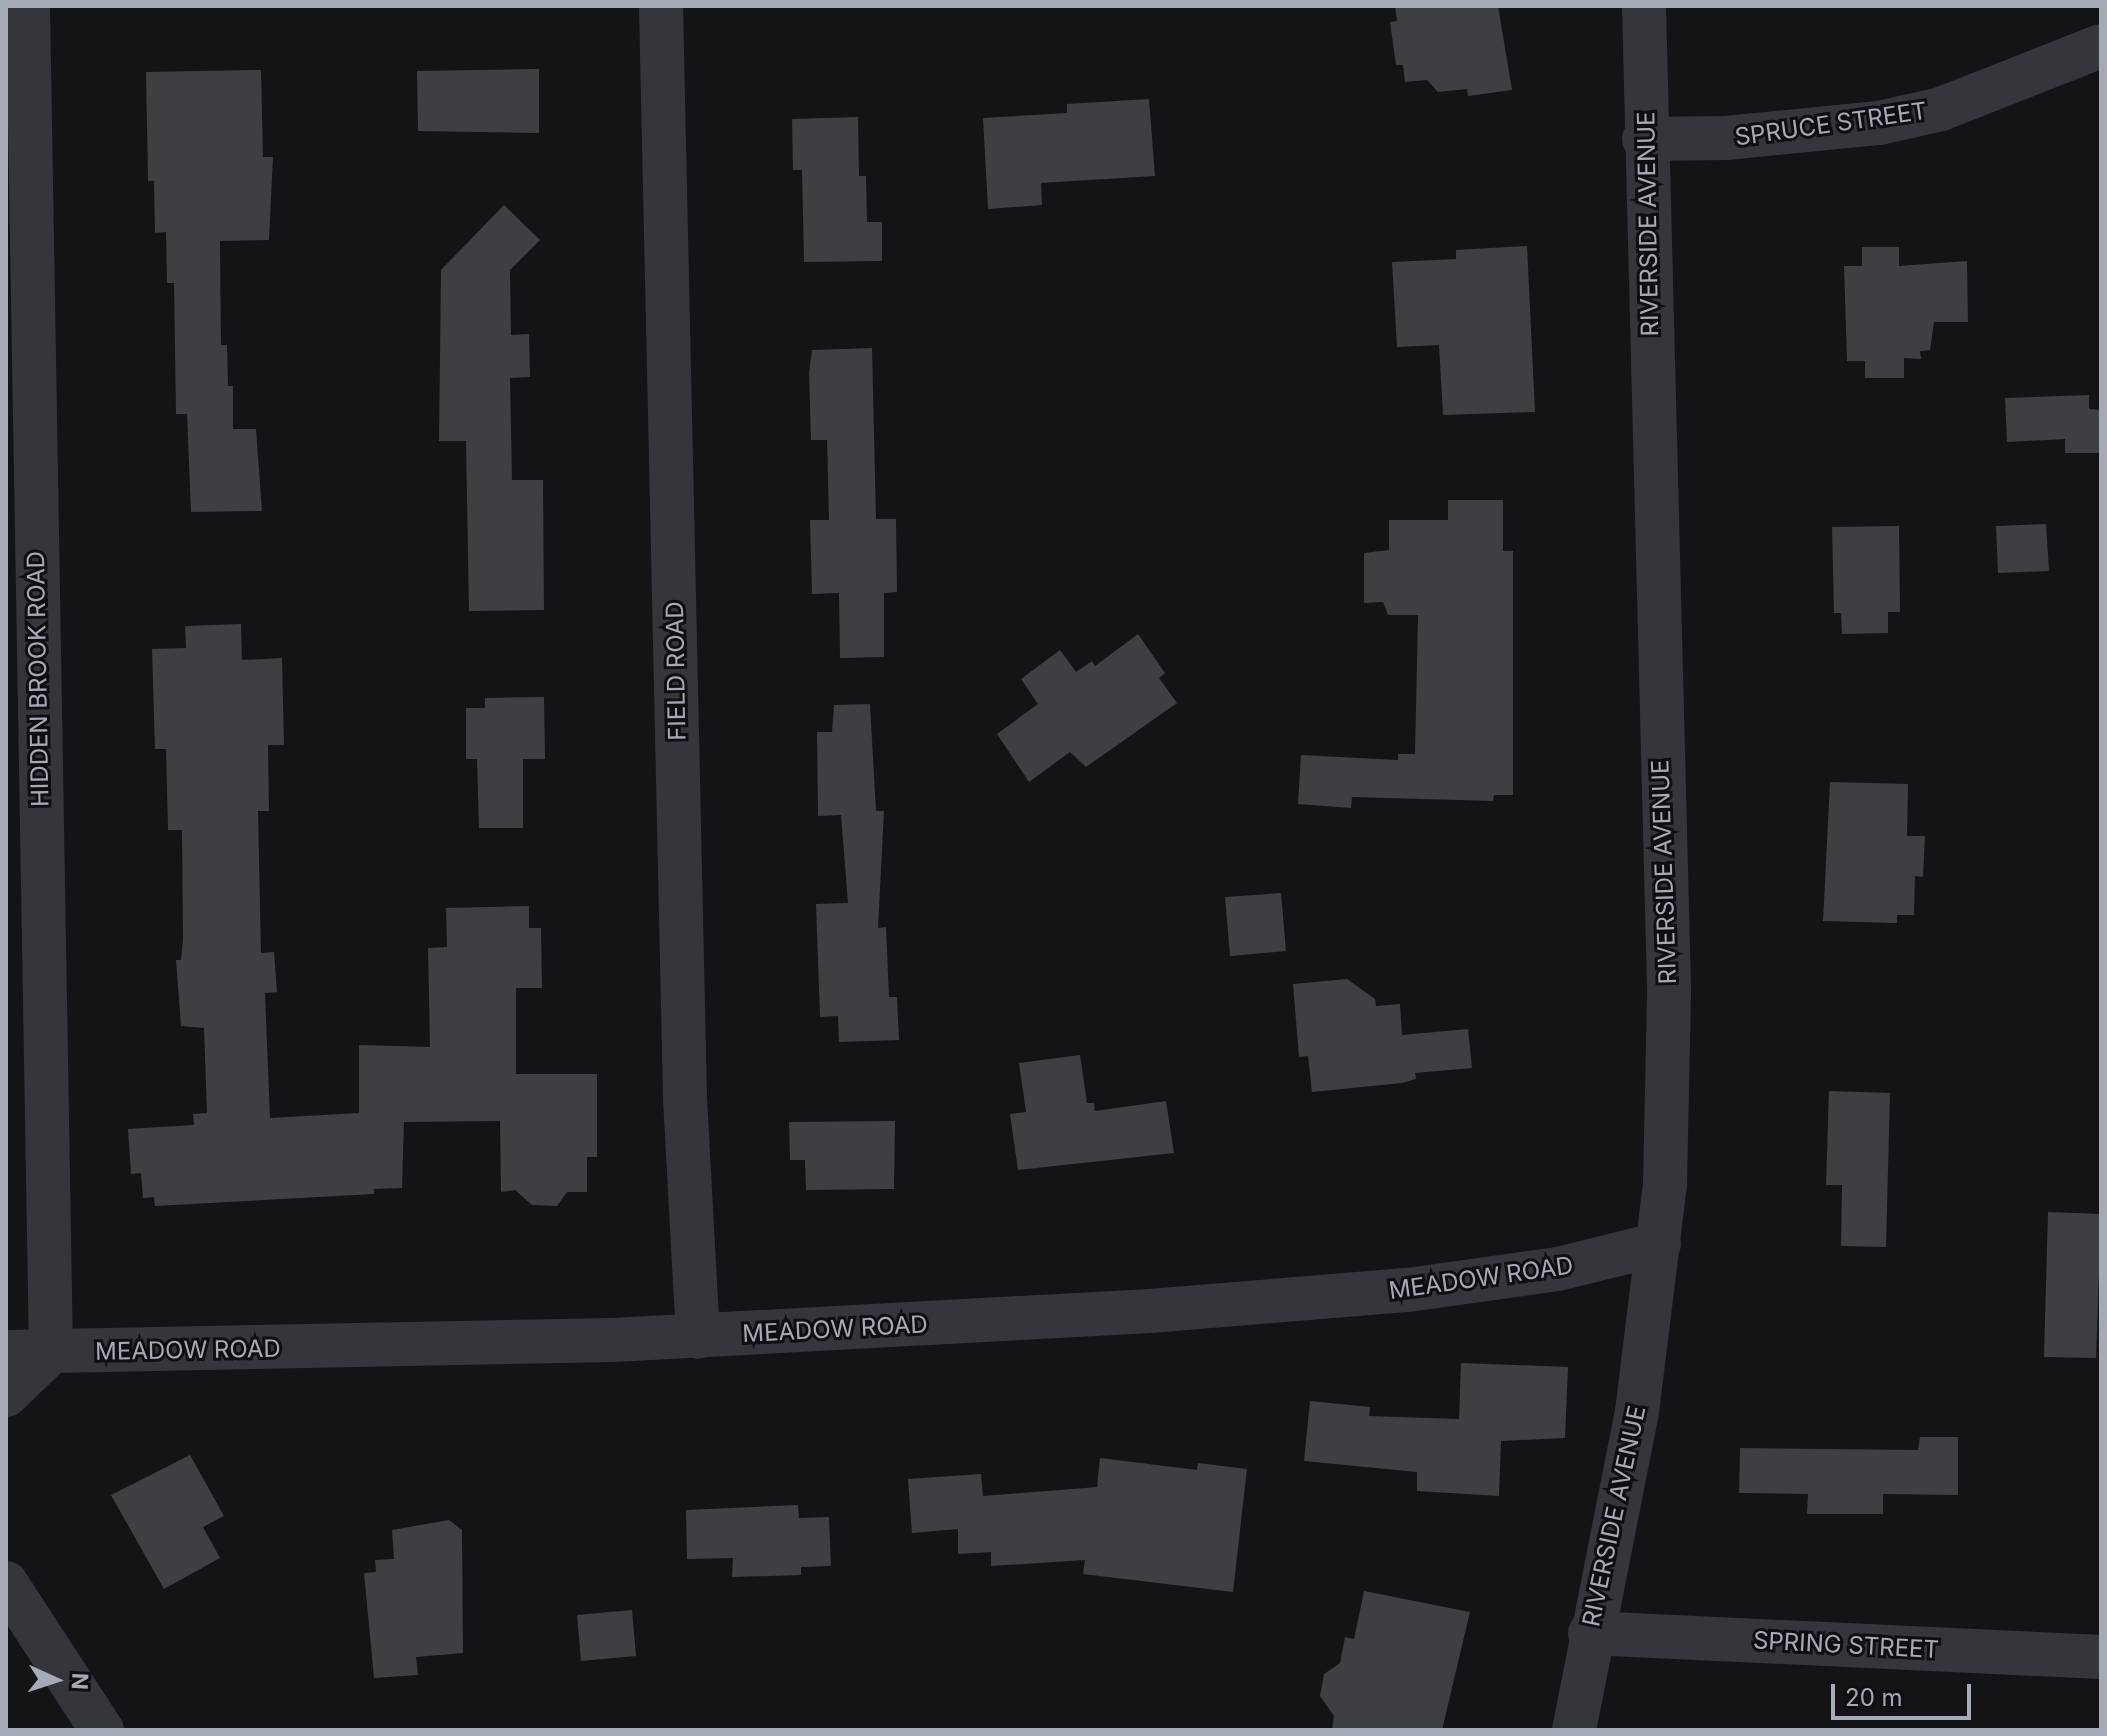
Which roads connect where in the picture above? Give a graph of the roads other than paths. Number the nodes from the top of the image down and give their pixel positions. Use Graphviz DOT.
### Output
graph roads {
  1 [pos="28,6"];
  2 [pos="661,6"];
  3 [pos="1644,6"];
  4 [pos="2101,46"];
  5 [pos="1644,139"];
  6 [pos="1659,1244"];
  7 [pos="698,1337"];
  8 [pos="6,1352"];
  9 [pos="51,1352"];
  10 [pos="6,1395"];
  11 [pos="6,1583"];
  12 [pos="1590,1633"];
  13 [pos="2101,1657"];
  14 [pos="102,1730"];
  15 [pos="1574,1730"];
  1 -- 9 [label="street, HIDDEN BROOK ROAD"];
  2 -- 7 [label="street, FIELD ROAD"];
  3 -- 5 [label="street, RIVERSIDE AVENUE"];
  4 -- 5 [label="street, SPRUCE STREET"];
  5 -- 6 [label="street, RIVERSIDE AVENUE"];
  6 -- 7 [label="street, MEADOW ROAD"];
  6 -- 12 [label="street, RIVERSIDE AVENUE"];
  7 -- 9 [label="street, MEADOW ROAD"];
  8 -- 9 [label="street, MEADOW ROAD"];
  9 -- 10 [label="street"];
  11 -- 14 [label="street"];
  12 -- 13 [label="street, SPRING STREET"];
  12 -- 15 [label="street, RIVERSIDE AVENUE"];
}
